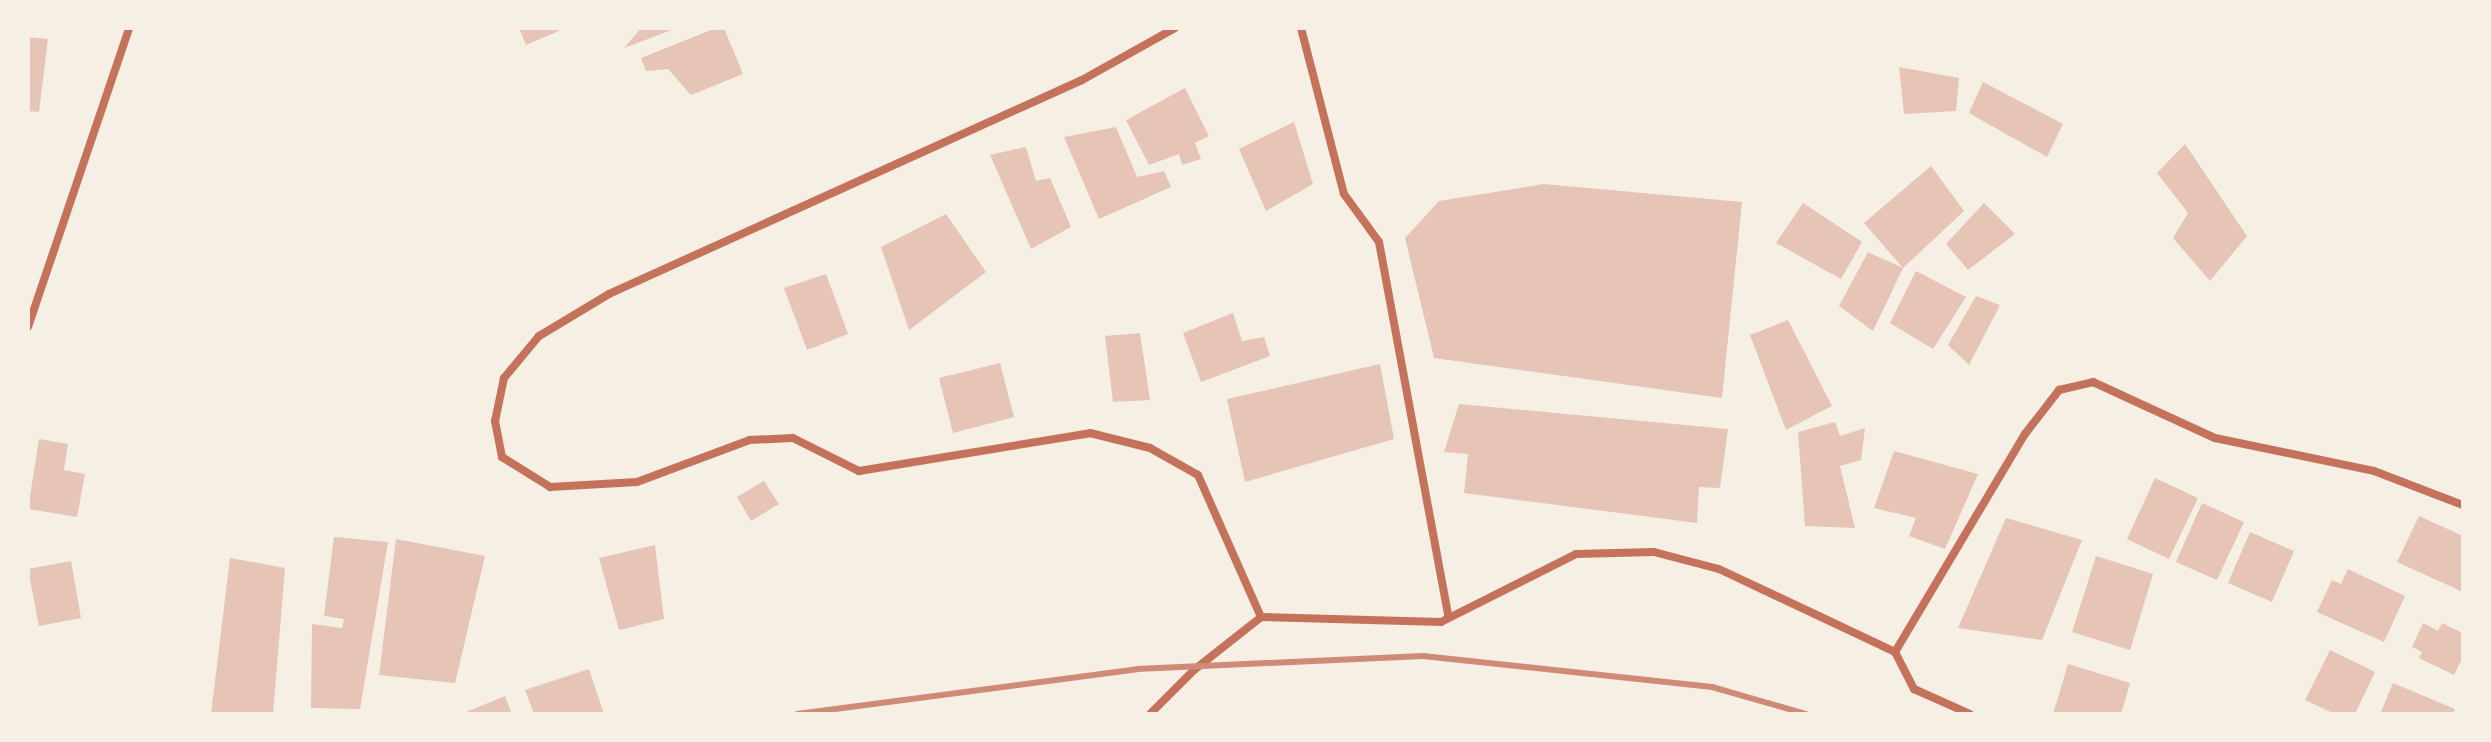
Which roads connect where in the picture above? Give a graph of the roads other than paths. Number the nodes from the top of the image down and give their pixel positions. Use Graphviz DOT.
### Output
graph roads {
  1 [pos="129,28"];
  2 [pos="1175,28"];
  3 [pos="1301,28"];
  4 [pos="28,327"];
  5 [pos="2463,505"];
  6 [pos="1261,617"];
  7 [pos="1449,618"];
  8 [pos="1895,652"];
  9 [pos="1150,714"];
  10 [pos="1970,714"];
  1 -- 4 [label="street"];
  2 -- 6 [label="street"];
  3 -- 7 [label="street"];
  5 -- 8 [label="street"];
  6 -- 7 [label="street"];
  6 -- 9 [label="street"];
  7 -- 8 [label="street"];
  8 -- 10 [label="street"];
}
